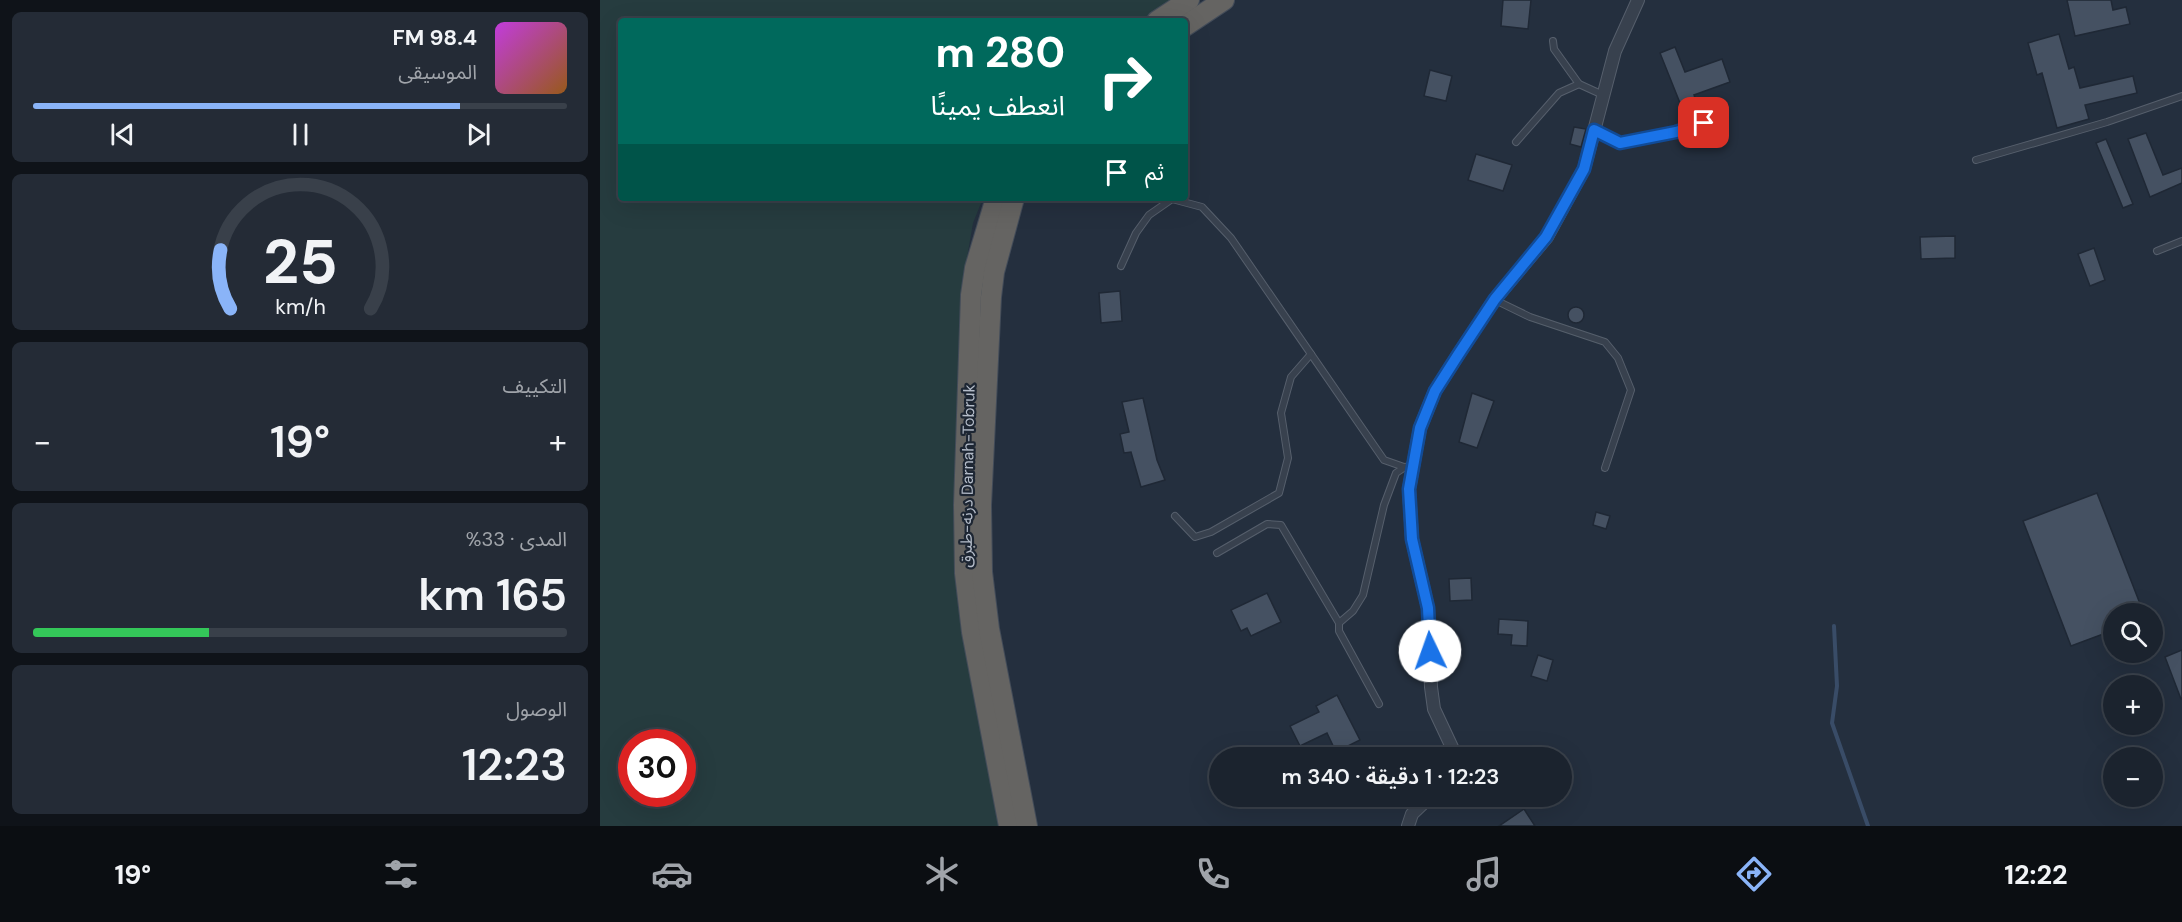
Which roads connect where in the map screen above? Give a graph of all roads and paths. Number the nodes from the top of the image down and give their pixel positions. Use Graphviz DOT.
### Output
graph roads {
  1 [pos="1189,0"];
  2 [pos="1224,0"];
  3 [pos="1638,0"];
  4 [pos="1162,18"];
  5 [pos="1188,24"];
  6 [pos="1553,41"];
  7 [pos="1579,84"];
  8 [pos="1604,95"];
  9 [pos="2182,96"];
  10 [pos="1704,123"];
  11 [pos="1594,130"];
  12 [pos="1515,142"];
  13 [pos="1976,160"];
  14 [pos="995,201"];
  15 [pos="1013,201"];
  16 [pos="1170,201"];
  17 [pos="1176,201"];
  18 [pos="2182,241"];
  19 [pos="2157,251"];
  20 [pos="1121,266"];
  21 [pos="1495,299"];
  22 [pos="1311,354"];
  23 [pos="1408,465"];
  24 [pos="1605,468"];
  25 [pos="1175,516"];
  26 [pos="1217,553"];
  27 [pos="1339,623"];
  28 [pos="1379,704"];
  29 [pos="1452,747"];
  30 [pos="1419,807"];
  31 [pos="1009,826"];
  32 [pos="1027,826"];
  33 [pos="1408,826"];
  1 -- 4 [label="highway"];
  2 -- 5 [label="highway"];
  3 -- 8 [label="street"];
  6 -- 7 [label="lane"];
  7 -- 8 [label="lane"];
  7 -- 12 [label="lane"];
  8 -- 11 [label="street"];
  9 -- 13 [label="lane"];
  10 -- 11 [label="lane"];
  11 -- 21 [label="street"];
  14 -- 31 [label="highway, درنه-طبرق Darnah-Tobruk"];
  15 -- 32 [label="highway, درنه-طبرق Darnah-Tobruk"];
  16 -- 20 [label="lane"];
  17 -- 22 [label="lane"];
  18 -- 19 [label="lane"];
  21 -- 23 [label="street"];
  21 -- 24 [label="lane"];
  22 -- 23 [label="lane"];
  22 -- 25 [label="lane"];
  23 -- 27 [label="lane"];
  23 -- 29 [label="street"];
  26 -- 27 [label="lane"];
  27 -- 28 [label="lane"];
  30 -- 33 [label="street"];
}
